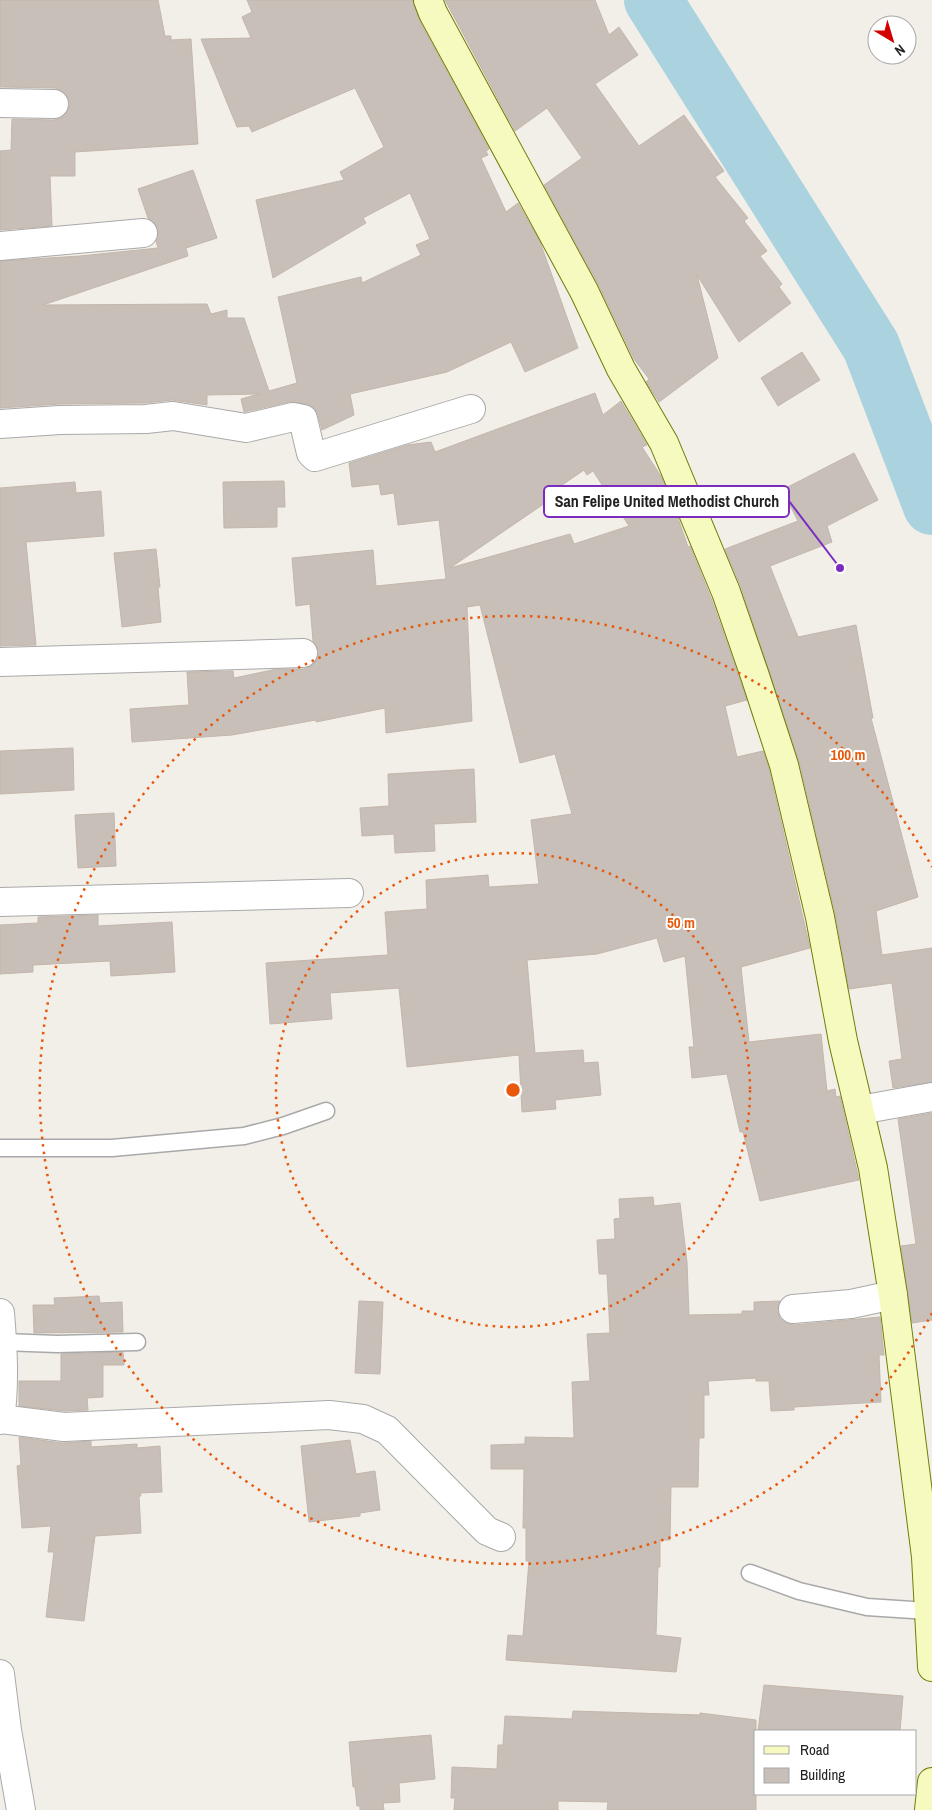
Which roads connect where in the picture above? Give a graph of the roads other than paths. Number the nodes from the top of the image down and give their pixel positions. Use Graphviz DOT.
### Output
graph roads {
  1 [pos="428,0"];
  2 [pos="0,103"];
  3 [pos="54,104"];
  4 [pos="143,233"];
  5 [pos="0,246"];
  6 [pos="471,409"];
  7 [pos="0,424"];
  8 [pos="303,653"];
  9 [pos="0,662"];
  10 [pos="349,893"];
  11 [pos="0,902"];
  12 [pos="932,1097"];
  13 [pos="860,1110"];
  14 [pos="326,1111"];
  15 [pos="0,1148"];
  16 [pos="894,1295"];
  17 [pos="794,1309"];
  18 [pos="0,1313"];
  19 [pos="137,1342"];
  20 [pos="2,1348"];
  21 [pos="0,1419"];
  22 [pos="501,1538"];
  23 [pos="750,1573"];
  24 [pos="928,1611"];
  25 [pos="932,1667"];
  26 [pos="0,1674"];
  27 [pos="932,1782"];
  28 [pos="21,1810"];
  29 [pos="929,1810"];
  1 -- 13 [label="street"];
  2 -- 3 [label="street"];
  4 -- 5 [label="street"];
  6 -- 7 [label="street"];
  8 -- 9 [label="street"];
  10 -- 11 [label="street"];
  12 -- 13 [label="street"];
  13 -- 16 [label="street"];
  14 -- 15 [label="lane"];
  16 -- 17 [label="street"];
  16 -- 24 [label="street"];
  18 -- 20 [label="street"];
  19 -- 20 [label="lane"];
  20 -- 21 [label="street"];
  21 -- 22 [label="street"];
  23 -- 24 [label="lane"];
  24 -- 25 [label="street"];
  26 -- 28 [label="street"];
  27 -- 29 [label="street"];
}
